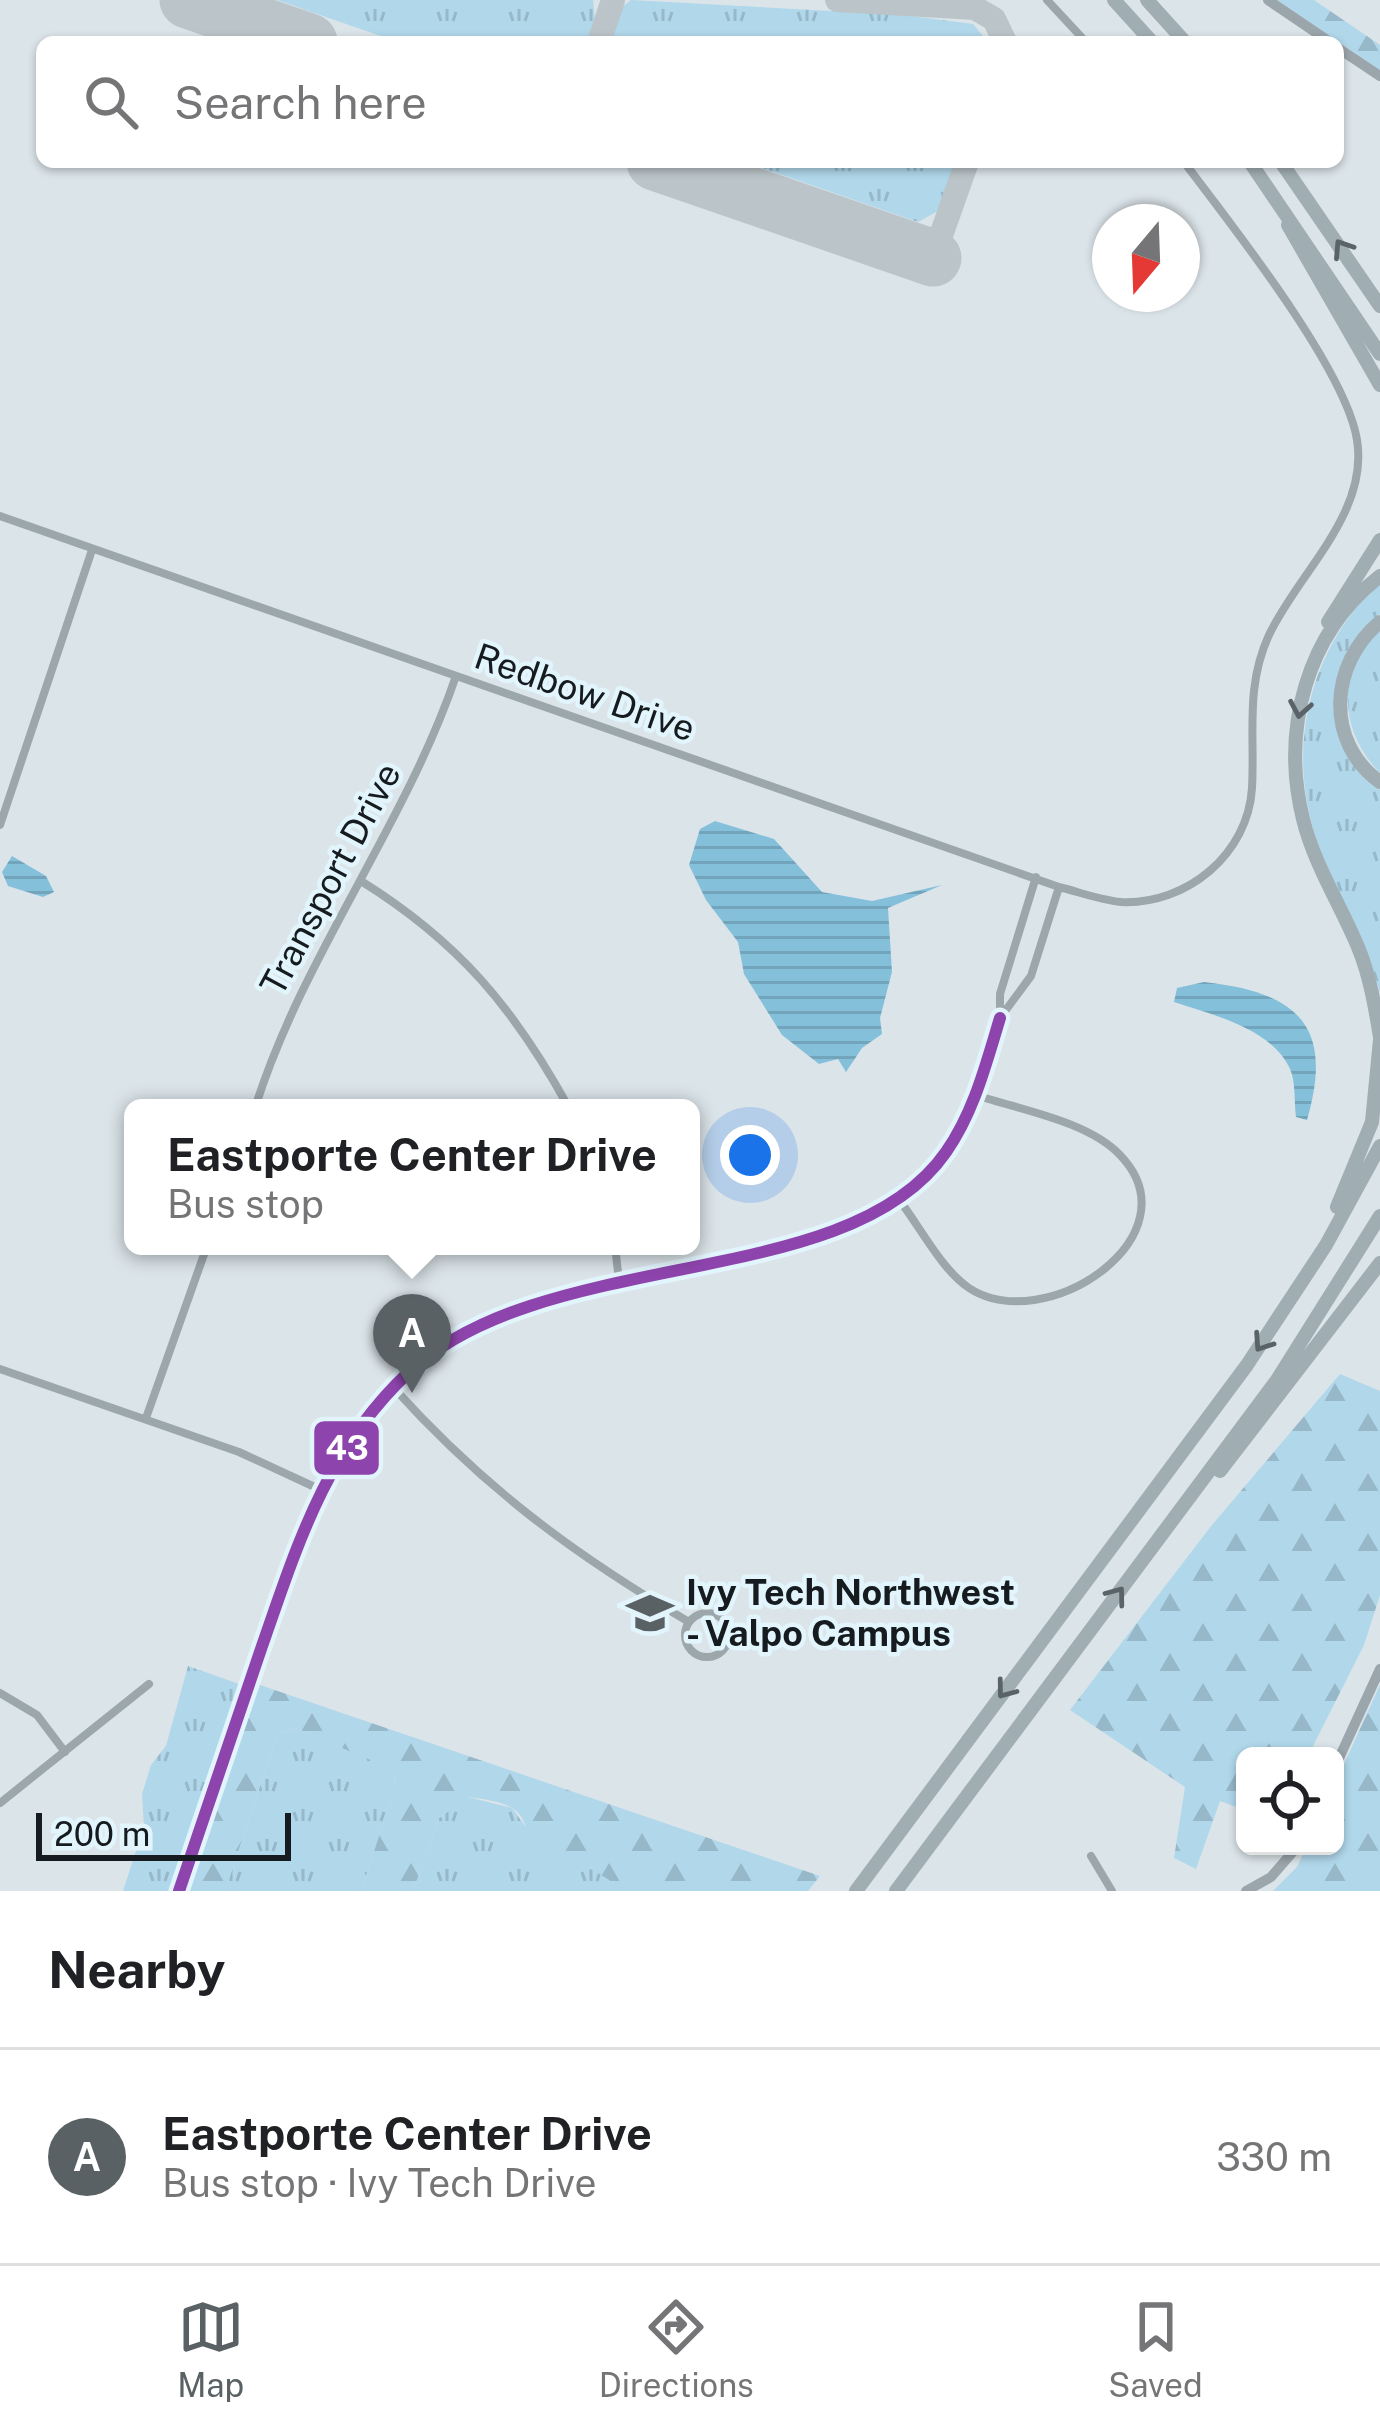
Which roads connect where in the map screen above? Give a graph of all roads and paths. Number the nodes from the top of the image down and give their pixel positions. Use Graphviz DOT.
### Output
graph roads {
  1 [pos="1048,0"];
  2 [pos="1114,0"];
  3 [pos="1148,0"];
  4 [pos="1268,0"];
  5 [pos="1081,36"];
  6 [pos="1147,36"];
  7 [pos="1180,36"];
  8 [pos="1321,36"];
  9 [pos="1344,52"];
  10 [pos="1380,76"];
  11 [pos="1188,168"];
  12 [pos="1255,168"];
  13 [pos="1285,168"];
  14 [pos="1270,188"];
  15 [pos="1378,301"];
  16 [pos="1380,354"];
  17 [pos="1380,385"];
  18 [pos="0,516"];
  19 [pos="1380,540"];
  20 [pos="92,550"];
  21 [pos="1380,576"];
  22 [pos="1380,622"];
  23 [pos="1310,667"];
  24 [pos="455,676"];
  25 [pos="1380,782"];
  26 [pos="0,825"];
  27 [pos="1036,878"];
  28 [pos="361,881"];
  29 [pos="1059,886"];
  30 [pos="1000,1018"];
  31 [pos="1380,1038"];
  32 [pos="976,1095"];
  33 [pos="259,1099"];
  34 [pos="564,1099"];
  35 [pos="1380,1146"];
  36 [pos="900,1201"];
  37 [pos="1380,1216"];
  38 [pos="1326,1245"];
  39 [pos="204,1255"];
  40 [pos="616,1255"];
  41 [pos="1380,1263"];
  42 [pos="619,1281"];
  43 [pos="0,1369"];
  44 [pos="392,1388"];
  45 [pos="146,1418"];
  46 [pos="319,1489"];
  47 [pos="1189,1498"];
  48 [pos="688,1622"];
  49 [pos="1380,1669"];
  50 [pos="149,1684"];
  51 [pos="0,1693"];
  52 [pos="1344,1747"];
  53 [pos="64,1752"];
  54 [pos="0,1803"];
  55 [pos="1290,1855"];
  56 [pos="1091,1856"];
  57 [pos="179,1891"];
  58 [pos="856,1891"];
  59 [pos="896,1891"];
  60 [pos="1112,1891"];
  61 [pos="1246,1891"];
  1 -- 5 [label="street"];
  2 -- 6 [label="highway"];
  3 -- 7 [label="highway"];
  4 -- 8 [label="street"];
  9 -- 10 [label="street"];
  11 -- 29 [label="street, Redbow Drive"];
  12 -- 14 [label="highway"];
  15 -- 13 [label="highway, one-way"];
  14 -- 16 [label="highway"];
  14 -- 17 [label="highway"];
  18 -- 20 [label="street, Redbow Drive"];
  19 -- 23 [label="highway"];
  20 -- 24 [label="street, Redbow Drive"];
  20 -- 26 [label="street"];
  21 -- 23 [label="highway"];
  22 -- 25 [label="highway"];
  23 -- 31 [label="highway, one-way"];
  24 -- 27 [label="street, Redbow Drive"];
  24 -- 28 [label="street, Transport Drive"];
  27 -- 29 [label="street, Redbow Drive"];
  27 -- 30 [label="street"];
  28 -- 33 [label="street, Transport Drive"];
  28 -- 34 [label="street"];
  29 -- 30 [label="street"];
  30 -- 32 [label="street"];
  31 -- 38 [label="highway"];
  32 -- 36 [label="street"];
  32 -- 36 [label="street"];
  35 -- 38 [label="highway"];
  36 -- 42 [label="street"];
  37 -- 47 [label="highway"];
  38 -- 58 [label="highway, one-way"];
  39 -- 45 [label="street"];
  40 -- 42 [label="street"];
  41 -- 47 [label="highway"];
  42 -- 44 [label="street"];
  43 -- 45 [label="street"];
  44 -- 46 [label="street"];
  44 -- 48 [label="street"];
  45 -- 46 [label="street"];
  46 -- 57 [label="street"];
  59 -- 47 [label="highway, one-way"];
  48 -- 48 [label="street"];
  49 -- 52 [label="street"];
  50 -- 53 [label="street"];
  51 -- 53 [label="street"];
  53 -- 54 [label="street"];
  55 -- 61 [label="street"];
  56 -- 60 [label="street"];
}
